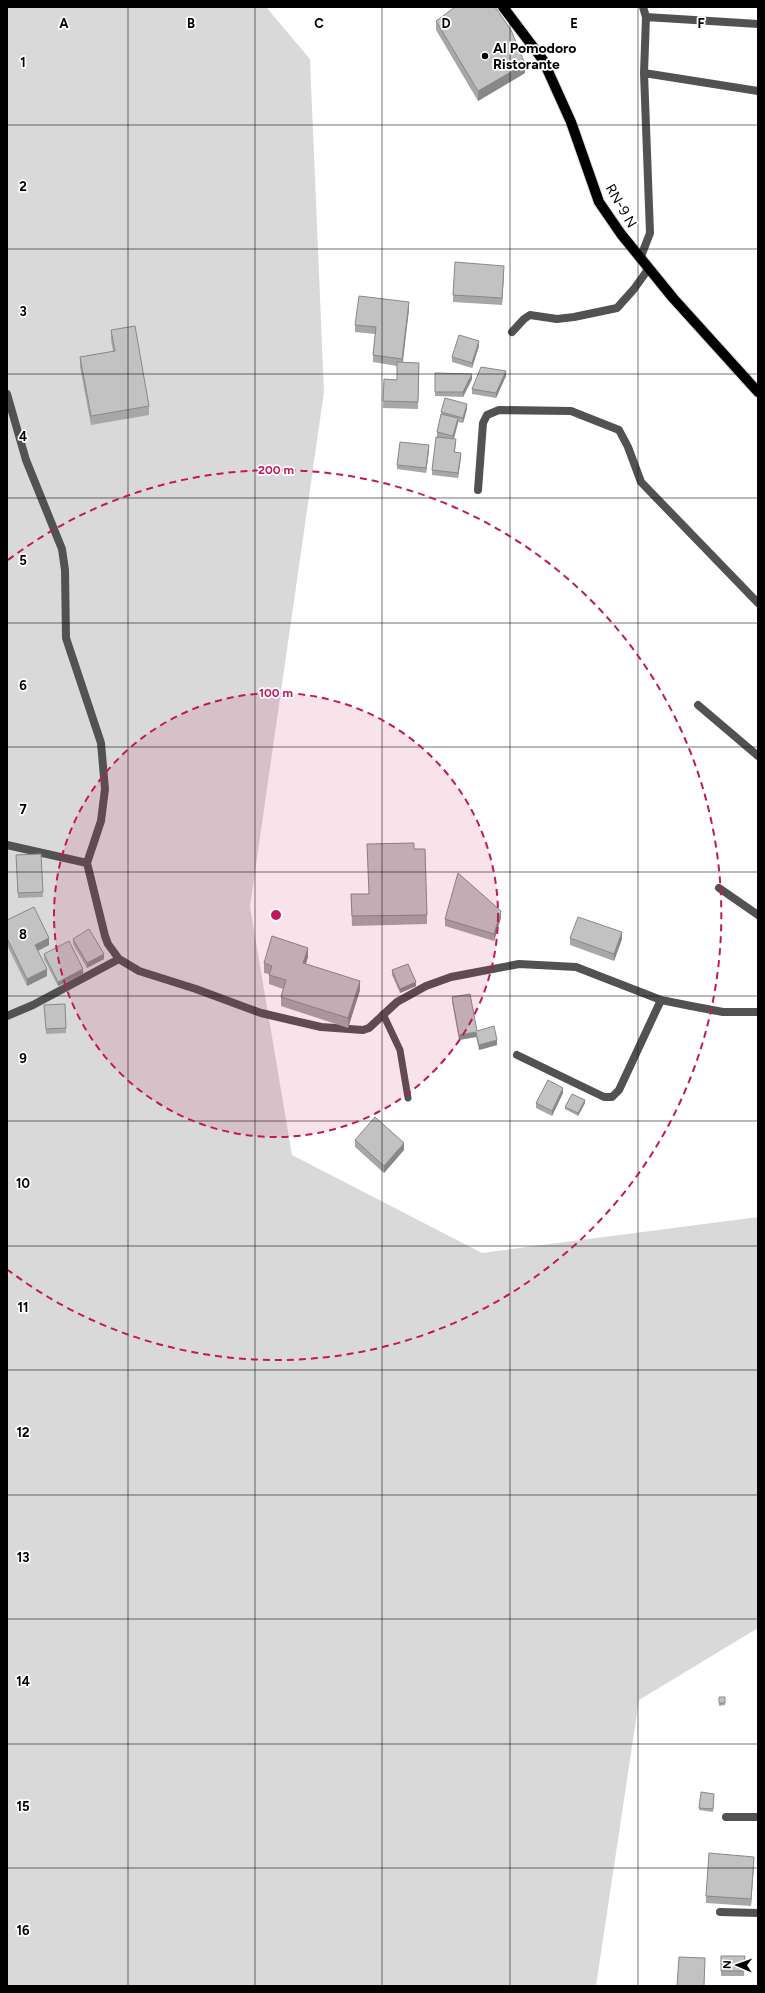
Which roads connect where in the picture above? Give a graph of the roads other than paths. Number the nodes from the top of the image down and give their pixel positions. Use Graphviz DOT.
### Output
graph roads {
  1 [pos="503,7"];
  2 [pos="643,7"];
  3 [pos="646,17"];
  4 [pos="758,24"];
  5 [pos="644,73"];
  6 [pos="758,91"];
  7 [pos="640,259"];
  8 [pos="649,268"];
  9 [pos="512,332"];
  10 [pos="758,392"];
  11 [pos="7,394"];
  12 [pos="478,490"];
  13 [pos="758,603"];
  14 [pos="698,705"];
  15 [pos="758,756"];
  16 [pos="7,845"];
  17 [pos="87,863"];
  18 [pos="719,888"];
  19 [pos="758,915"];
  20 [pos="119,959"];
  21 [pos="661,1000"];
  22 [pos="758,1012"];
  23 [pos="383,1014"];
  24 [pos="7,1016"];
  25 [pos="517,1055"];
  26 [pos="408,1098"];
  27 [pos="726,1817"];
  28 [pos="758,1817"];
  29 [pos="720,1912"];
  30 [pos="758,1913"];
  1 -- 7 [label="main road, RN-9 N"];
  2 -- 3 [label="street"];
  3 -- 4 [label="street"];
  3 -- 5 [label="street"];
  5 -- 6 [label="street"];
  5 -- 7 [label="street"];
  7 -- 8 [label="main road, RN-9 N"];
  8 -- 9 [label="street"];
  8 -- 10 [label="main road, RN-9 N"];
  11 -- 17 [label="street"];
  12 -- 13 [label="street"];
  14 -- 15 [label="street"];
  16 -- 17 [label="street"];
  17 -- 20 [label="street"];
  18 -- 19 [label="street"];
  20 -- 23 [label="street"];
  20 -- 24 [label="street"];
  21 -- 22 [label="street"];
  21 -- 23 [label="street"];
  21 -- 25 [label="street"];
  23 -- 26 [label="lane"];
  27 -- 28 [label="street"];
  29 -- 30 [label="street"];
}
